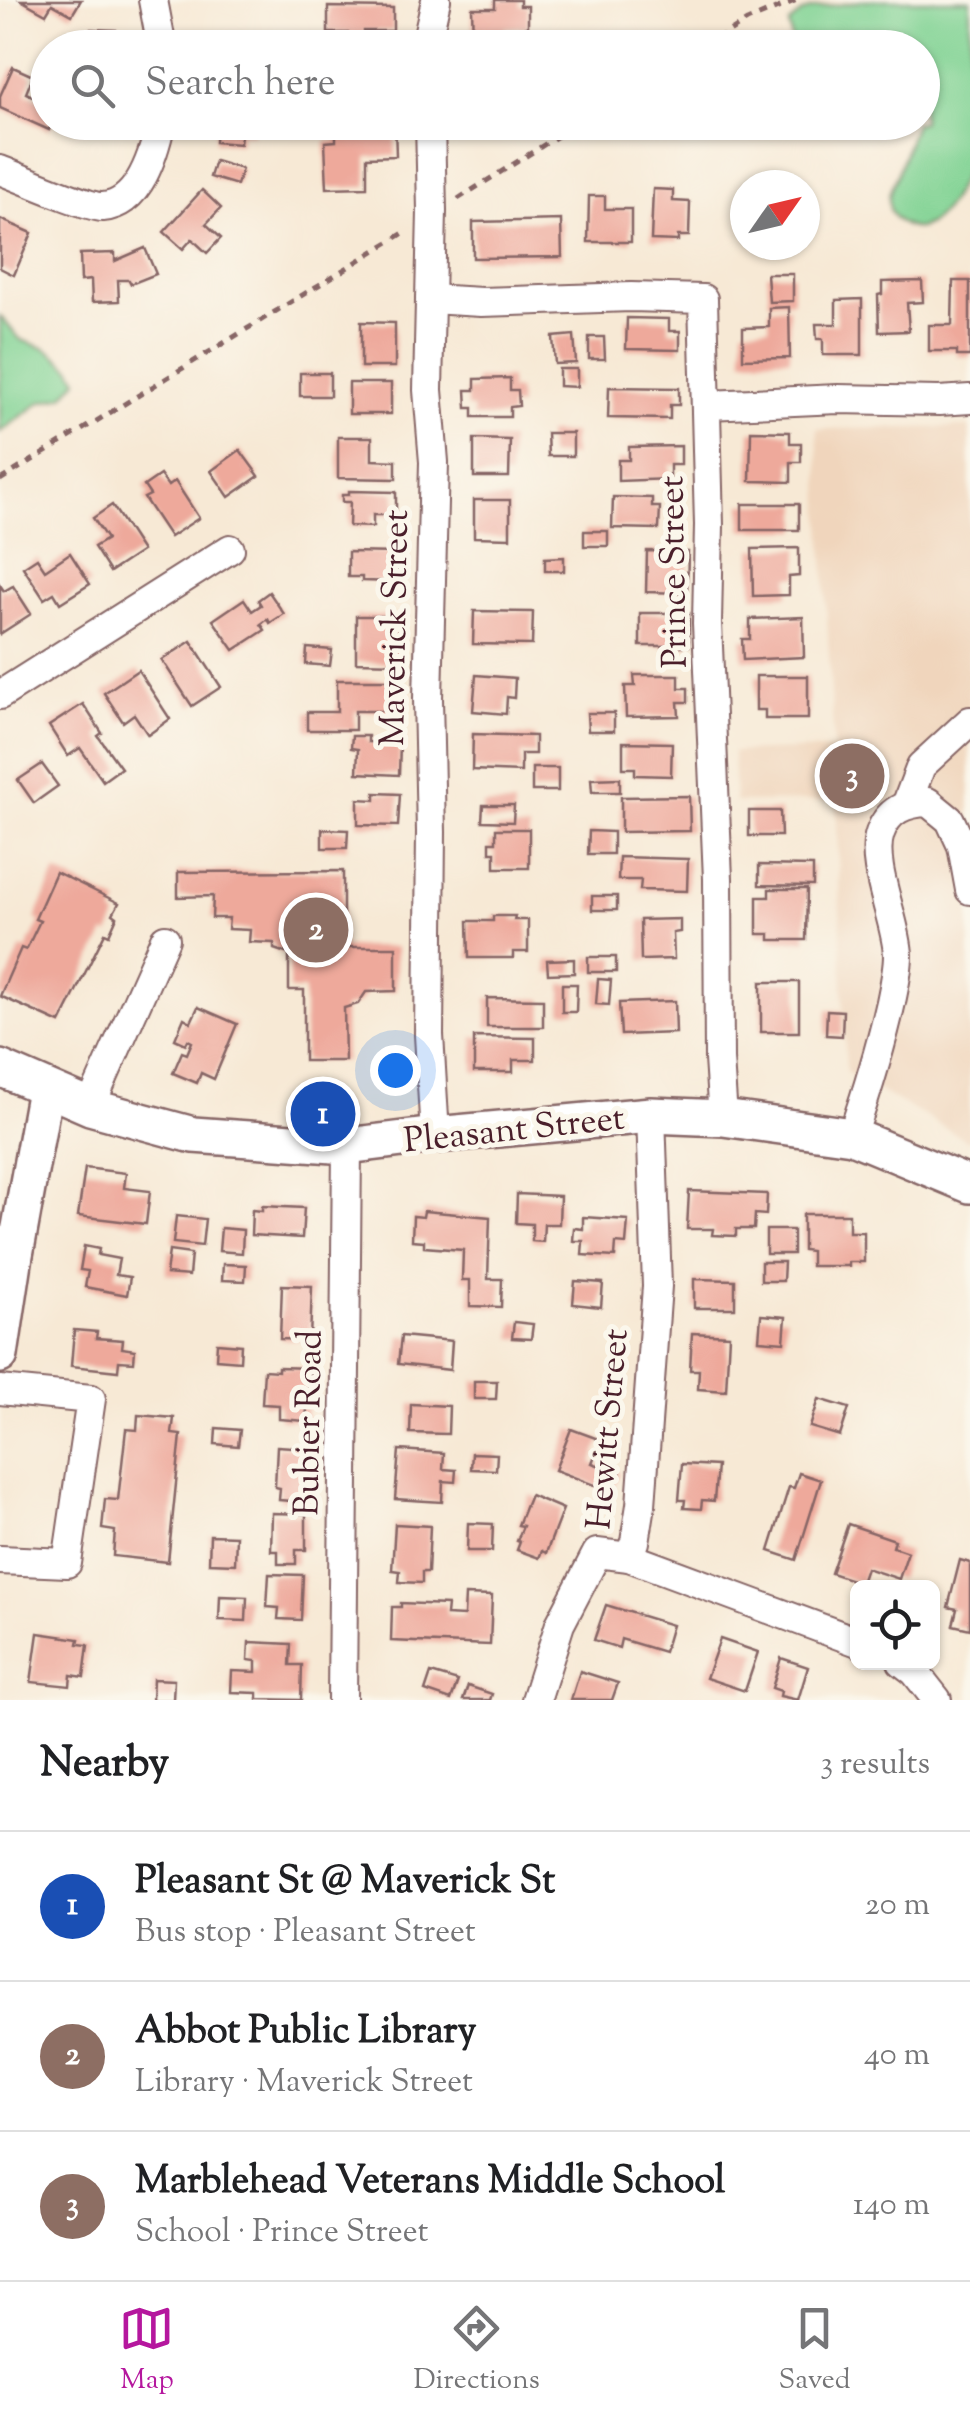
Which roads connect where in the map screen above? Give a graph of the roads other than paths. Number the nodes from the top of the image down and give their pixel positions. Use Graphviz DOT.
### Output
graph roads {
  1 [pos="152,0"];
  2 [pos="436,0"];
  3 [pos="158,30"];
  4 [pos="429,30"];
  5 [pos="155,140"];
  6 [pos="430,140"];
  7 [pos="0,170"];
  8 [pos="430,299"];
  9 [pos="970,399"];
  10 [pos="708,406"];
  11 [pos="230,549"];
  12 [pos="0,695"];
  13 [pos="970,721"];
  14 [pos="907,803"];
  15 [pos="970,818"];
  16 [pos="962,846"];
  17 [pos="970,890"];
  18 [pos="165,939"];
  19 [pos="0,1068"];
  20 [pos="45,1089"];
  21 [pos="90,1106"];
  22 [pos="651,1115"];
  23 [pos="724,1118"];
  24 [pos="435,1135"];
  25 [pos="852,1136"];
  26 [pos="348,1146"];
  27 [pos="970,1185"];
  28 [pos="7,1254"];
  29 [pos="0,1354"];
  30 [pos="0,1390"];
  31 [pos="630,1557"];
  32 [pos="0,1560"];
  33 [pos="850,1639"];
  34 [pos="912,1670"];
  35 [pos="342,1700"];
  36 [pos="536,1700"];
  37 [pos="937,1700"];
  1 -- 3 [label="street"];
  2 -- 4 [label="street"];
  5 -- 7 [label="street"];
  6 -- 8 [label="street, Maverick Street"];
  8 -- 10 [label="street, Prince Street"];
  8 -- 24 [label="street, Maverick Street"];
  9 -- 10 [label="street"];
  10 -- 23 [label="street, Prince Street"];
  11 -- 12 [label="street"];
  13 -- 14 [label="street"];
  14 -- 16 [label="street"];
  14 -- 25 [label="street"];
  15 -- 16 [label="street"];
  16 -- 17 [label="street"];
  18 -- 21 [label="street"];
  19 -- 20 [label="main road, Pleasant Street"];
  20 -- 21 [label="main road, Pleasant Street"];
  20 -- 28 [label="main road"];
  21 -- 26 [label="main road, Pleasant Street"];
  22 -- 23 [label="main road, Pleasant Street"];
  22 -- 24 [label="main road, Pleasant Street"];
  22 -- 31 [label="street, Hewitt Street"];
  23 -- 25 [label="main road, Pleasant Street"];
  24 -- 26 [label="main road, Pleasant Street"];
  25 -- 27 [label="main road, Pleasant Street"];
  26 -- 35 [label="street, Bubier Road"];
  28 -- 29 [label="main road"];
  30 -- 32 [label="street"];
  31 -- 33 [label="street"];
  31 -- 36 [label="street, Hewitt Street"];
  34 -- 37 [label="street"];
}
